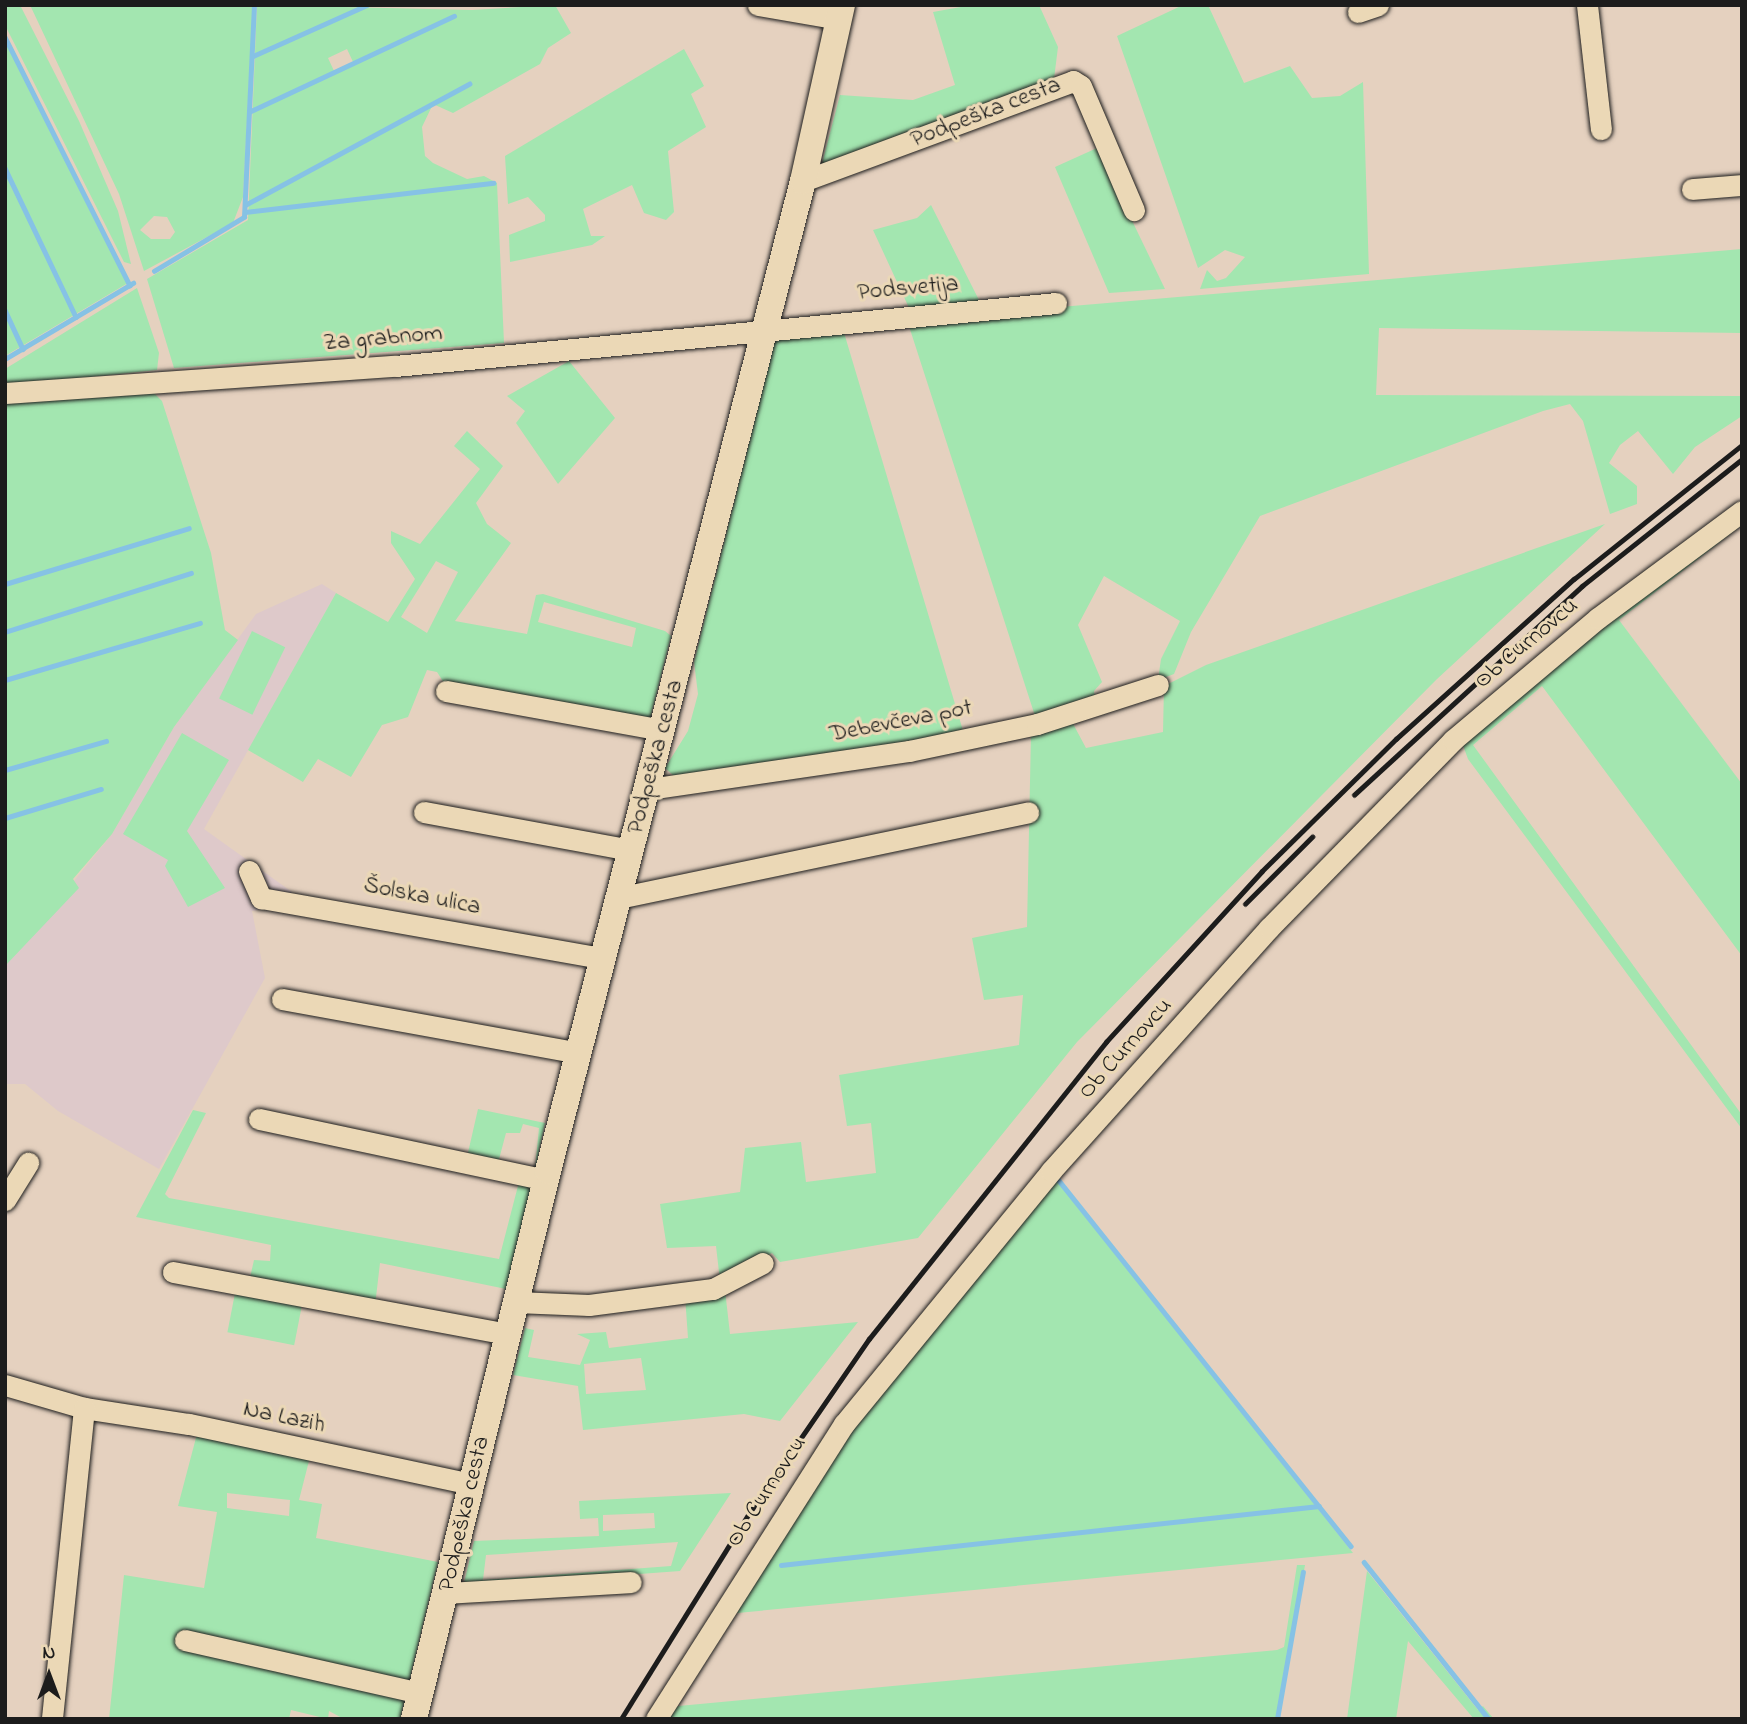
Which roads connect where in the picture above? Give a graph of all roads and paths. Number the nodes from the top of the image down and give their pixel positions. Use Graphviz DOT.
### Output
graph roads {
  1 [pos="758,5"];
  2 [pos="1587,5"];
  3 [pos="840,12"];
  4 [pos="1601,129"];
  5 [pos="803,181"];
  6 [pos="1742,185"];
  7 [pos="1692,189"];
  8 [pos="1134,210"];
  9 [pos="1056,303"];
  10 [pos="765,328"];
  11 [pos="5,393"];
  12 [pos="1742,511"];
  13 [pos="1158,685"];
  14 [pos="446,691"];
  15 [pos="663,730"];
  16 [pos="648,789"];
  17 [pos="424,812"];
  18 [pos="1028,812"];
  19 [pos="631,850"];
  20 [pos="249,871"];
  21 [pos="618,898"];
  22 [pos="602,958"];
  23 [pos="282,999"];
  24 [pos="578,1053"];
  25 [pos="259,1119"];
  26 [pos="28,1163"];
  27 [pos="546,1180"];
  28 [pos="5,1200"];
  29 [pos="763,1264"];
  30 [pos="173,1272"];
  31 [pos="516,1302"];
  32 [pos="508,1334"];
  33 [pos="5,1385"];
  34 [pos="84,1408"];
  35 [pos="472,1484"];
  36 [pos="631,1582"];
  37 [pos="446,1593"];
  38 [pos="185,1640"];
  39 [pos="421,1693"];
  40 [pos="52,1718"];
  41 [pos="414,1719"];
  42 [pos="656,1719"];
  1 -- 3 [label="street"];
  2 -- 4 [label="street"];
  3 -- 5 [label="main road, Podpeška cesta"];
  5 -- 8 [label="street, Podpeška cesta"];
  5 -- 10 [label="main road, Podpeška cesta"];
  6 -- 7 [label="street"];
  9 -- 10 [label="street, Podsvetija"];
  10 -- 11 [label="street, Za grabnom"];
  10 -- 15 [label="main road, Podpeška cesta"];
  12 -- 42 [label="street, Ob Curnovcu"];
  13 -- 16 [label="street, Debevčeva pot"];
  14 -- 15 [label="street"];
  15 -- 16 [label="main road, Podpeška cesta"];
  16 -- 19 [label="main road, Podpeška cesta"];
  17 -- 19 [label="street"];
  18 -- 21 [label="street"];
  19 -- 21 [label="main road, Podpeška cesta"];
  20 -- 22 [label="street, Šolska ulica"];
  21 -- 22 [label="main road, Podpeška cesta"];
  22 -- 24 [label="main road, Podpeška cesta"];
  23 -- 24 [label="street"];
  24 -- 27 [label="main road, Podpeška cesta"];
  25 -- 27 [label="street"];
  26 -- 28 [label="street"];
  27 -- 31 [label="main road, Podpeška cesta"];
  29 -- 31 [label="street"];
  30 -- 32 [label="street"];
  31 -- 32 [label="main road, Podpeška cesta"];
  32 -- 35 [label="main road, Podpeška cesta"];
  33 -- 34 [label="street, Na Lazih"];
  34 -- 35 [label="street, Na Lazih"];
  34 -- 40 [label="street"];
  35 -- 37 [label="main road, Podpeška cesta"];
  36 -- 37 [label="street"];
  37 -- 39 [label="main road, Podpeška cesta"];
  38 -- 39 [label="street"];
  39 -- 41 [label="main road, Podpeška cesta"];
}
